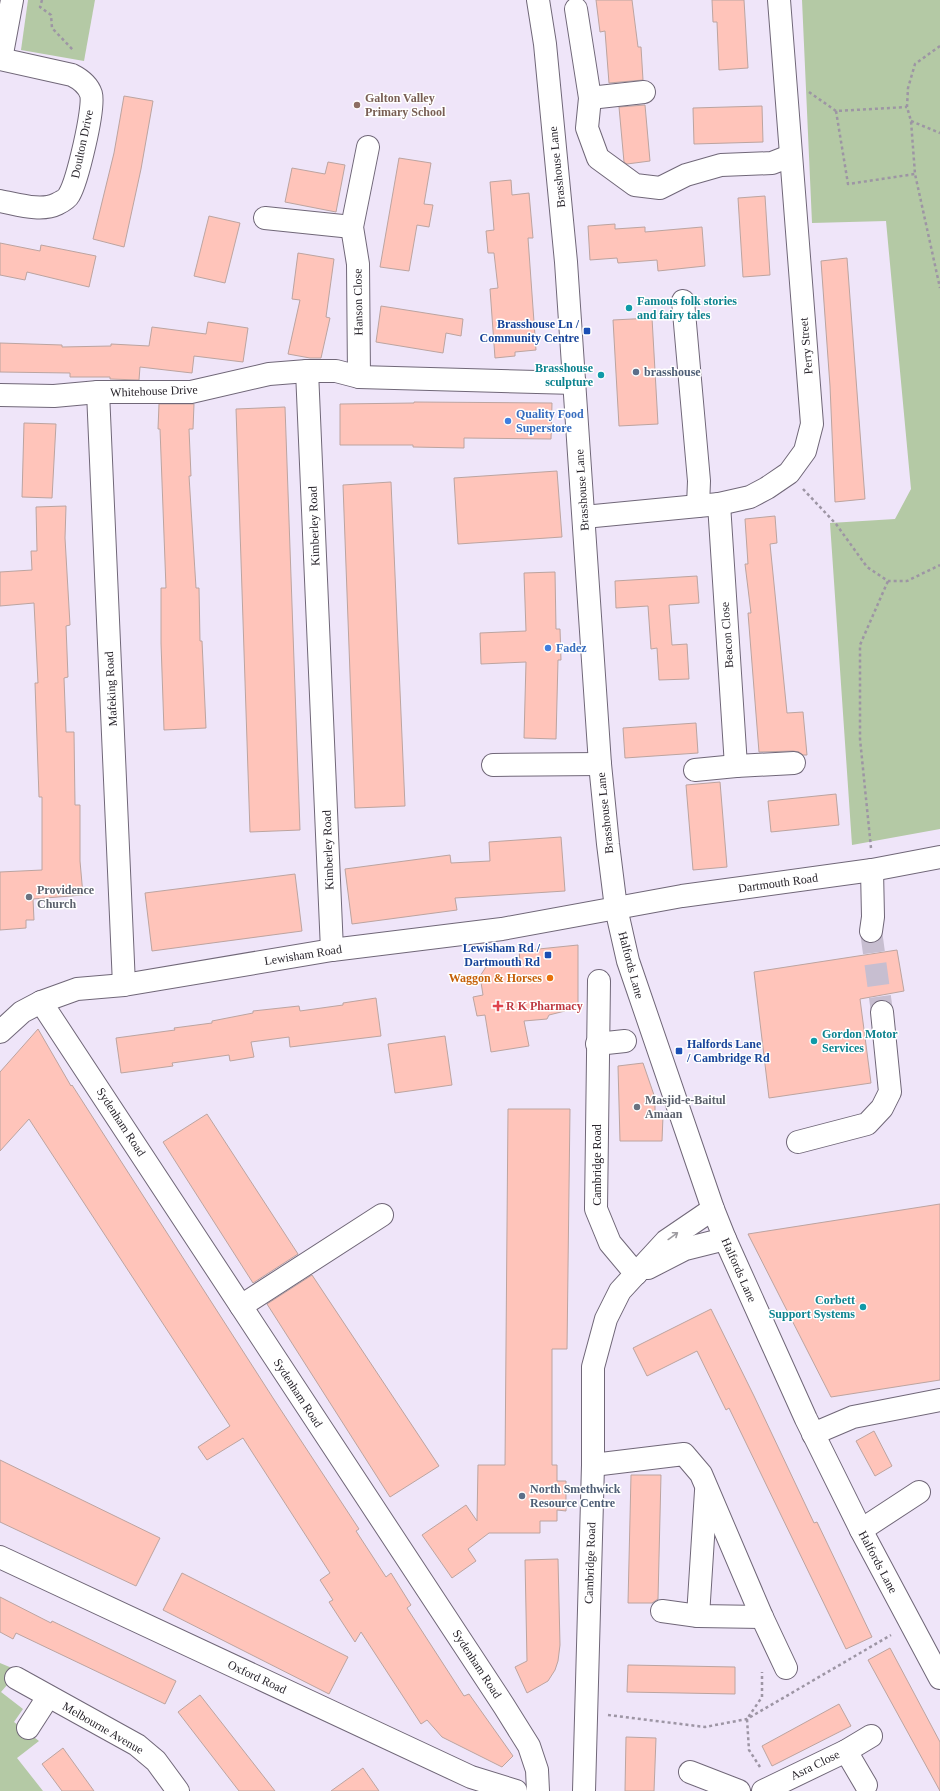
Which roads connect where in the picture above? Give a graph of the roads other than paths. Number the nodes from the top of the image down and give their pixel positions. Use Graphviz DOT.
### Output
graph roads {
  1 [pos="12,0"];
  2 [pos="538,0"];
  3 [pos="779,0"];
  4 [pos="576,9"];
  5 [pos="1,59"];
  6 [pos="644,92"];
  7 [pos="590,98"];
  8 [pos="368,147"];
  9 [pos="790,156"];
  10 [pos="0,200"];
  11 [pos="266,218"];
  12 [pos="352,227"];
  13 [pos="683,300"];
  14 [pos="307,371"];
  15 [pos="359,377"];
  16 [pos="575,383"];
  17 [pos="98,392"];
  18 [pos="0,395"];
  19 [pos="708,505"];
  20 [pos="584,517"];
  21 [pos="794,763"];
  22 [pos="600,764"];
  23 [pos="493,765"];
  24 [pos="736,766"];
  25 [pos="695,770"];
  26 [pos="940,857"];
  27 [pos="872,870"];
  28 [pos="616,908"];
  29 [pos="871,931"];
  30 [pos="332,950"];
  31 [pos="598,981"];
  32 [pos="124,985"];
  33 [pos="41,1002"];
  34 [pos="882,1012"];
  35 [pos="0,1032"];
  36 [pos="625,1041"];
  37 [pos="598,1044"];
  38 [pos="798,1142"];
  39 [pos="713,1209"];
  40 [pos="382,1215"];
  41 [pos="725,1239"];
  42 [pos="636,1274"];
  43 [pos="242,1306"];
  44 [pos="940,1400"];
  45 [pos="813,1434"];
  46 [pos="593,1465"];
  47 [pos="706,1486"];
  48 [pos="920,1492"];
  49 [pos="861,1530"];
  50 [pos="0,1557"];
  51 [pos="662,1611"];
  52 [pos="698,1616"];
  53 [pos="762,1617"];
  54 [pos="786,1668"];
  55 [pos="16,1678"];
  56 [pos="940,1678"];
  57 [pos="48,1697"];
  58 [pos="28,1728"];
  59 [pos="871,1736"];
  60 [pos="846,1750"];
  61 [pos="690,1772"];
  62 [pos="866,1785"];
  63 [pos="768,1788"];
  64 [pos="178,1791"];
  65 [pos="516,1791"];
  66 [pos="538,1791"];
  67 [pos="584,1791"];
  68 [pos="740,1791"];
  1 -- 5 [label="street, Doulton Drive"];
  2 -- 16 [label="street, Brasshouse Lane"];
  3 -- 9 [label="street, Perry Street"];
  4 -- 7 [label="street"];
  5 -- 10 [label="street, Doulton Drive"];
  6 -- 7 [label="street"];
  7 -- 9 [label="street"];
  8 -- 12 [label="street, Hanson Close"];
  9 -- 19 [label="street, Perry Street"];
  11 -- 12 [label="street"];
  12 -- 15 [label="street, Hanson Close"];
  13 -- 19 [label="street, Beacon Close"];
  14 -- 15 [label="street"];
  14 -- 17 [label="street, Whitehouse Drive"];
  14 -- 30 [label="street, Kimberley Road"];
  15 -- 16 [label="street"];
  16 -- 20 [label="street, Brasshouse Lane"];
  17 -- 18 [label="street, Whitehouse Drive"];
  17 -- 32 [label="street, Mafeking Road"];
  19 -- 20 [label="street, Perry Street"];
  19 -- 24 [label="street, Beacon Close"];
  20 -- 22 [label="street, Brasshouse Lane"];
  21 -- 24 [label="street"];
  22 -- 23 [label="street"];
  22 -- 28 [label="street, Brasshouse Lane"];
  24 -- 25 [label="street"];
  26 -- 27 [label="street, Dartmouth Road"];
  27 -- 28 [label="street, Dartmouth Road"];
  27 -- 29 [label="street"];
  28 -- 30 [label="street, Lewisham Road"];
  28 -- 39 [label="street, Halfords Lane"];
  30 -- 32 [label="street, Lewisham Road"];
  31 -- 37 [label="street, Cambridge Road"];
  32 -- 33 [label="street, Lewisham Road"];
  33 -- 35 [label="street, Lewisham Road"];
  33 -- 43 [label="street, Sydenham Road"];
  34 -- 38 [label="street"];
  36 -- 37 [label="street"];
  37 -- 42 [label="street, Cambridge Road"];
  39 -- 41 [label="street, Halfords Lane"];
  42 -- 39 [label="street, Cambridge Road, one-way"];
  40 -- 43 [label="street"];
  41 -- 42 [label="street, Cambridge Road"];
  41 -- 45 [label="street, Halfords Lane"];
  42 -- 46 [label="street, Cambridge Road"];
  43 -- 66 [label="street, Sydenham Road"];
  44 -- 45 [label="street"];
  45 -- 49 [label="street, Halfords Lane"];
  46 -- 47 [label="street"];
  46 -- 67 [label="street, Cambridge Road"];
  47 -- 52 [label="street"];
  47 -- 53 [label="street"];
  48 -- 49 [label="street"];
  49 -- 56 [label="street, Halfords Lane"];
  50 -- 65 [label="street, Oxford Road"];
  51 -- 52 [label="street"];
  52 -- 53 [label="street"];
  53 -- 54 [label="street"];
  55 -- 57 [label="street, Melbourne Avenue"];
  57 -- 58 [label="street"];
  57 -- 64 [label="street, Melbourne Avenue"];
  59 -- 60 [label="street, Asra Close"];
  60 -- 62 [label="street, Asra Close"];
  60 -- 63 [label="street, Asra Close"];
  61 -- 68 [label="street"];
}
